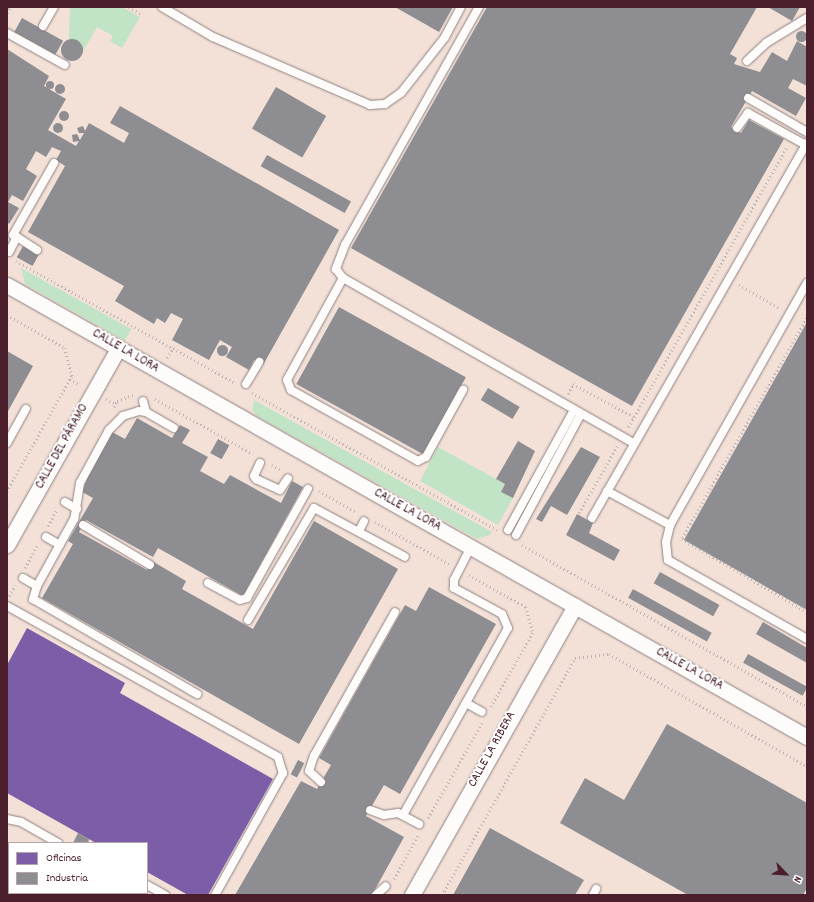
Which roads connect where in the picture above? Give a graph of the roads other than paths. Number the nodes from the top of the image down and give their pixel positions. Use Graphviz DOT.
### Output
graph roads {
  1 [pos="54,7"];
  2 [pos="162,7"];
  3 [pos="461,7"];
  4 [pos="479,7"];
  5 [pos="807,18"];
  6 [pos="43,26"];
  7 [pos="7,33"];
  8 [pos="747,61"];
  9 [pos="65,65"];
  10 [pos="748,98"];
  11 [pos="737,128"];
  12 [pos="807,132"];
  13 [pos="806,144"];
  14 [pos="54,163"];
  15 [pos="12,235"];
  16 [pos="36,250"];
  17 [pos="9,252"];
  18 [pos="343,278"];
  19 [pos="807,283"];
  20 [pos="7,285"];
  21 [pos="118,349"];
  22 [pos="259,362"];
  23 [pos="243,386"];
  24 [pos="464,390"];
  25 [pos="145,398"];
  26 [pos="26,410"];
  27 [pos="574,410"];
  28 [pos="146,412"];
  29 [pos="581,414"];
  30 [pos="174,428"];
  31 [pos="7,443"];
  32 [pos="634,443"];
  33 [pos="260,463"];
  34 [pos="288,478"];
  35 [pos="312,489"];
  36 [pos="607,491"];
  37 [pos="65,502"];
  38 [pos="77,509"];
  39 [pos="362,518"];
  40 [pos="592,518"];
  41 [pos="79,522"];
  42 [pos="670,525"];
  43 [pos="359,531"];
  44 [pos="506,533"];
  45 [pos="516,535"];
  46 [pos="46,537"];
  47 [pos="7,545"];
  48 [pos="60,545"];
  49 [pos="471,548"];
  50 [pos="405,557"];
  51 [pos="150,565"];
  52 [pos="23,578"];
  53 [pos="208,582"];
  54 [pos="37,586"];
  55 [pos="7,606"];
  56 [pos="574,606"];
  57 [pos="395,612"];
  58 [pos="248,620"];
  59 [pos="807,639"];
  60 [pos="197,694"];
  61 [pos="466,703"];
  62 [pos="482,712"];
  63 [pos="807,737"];
  64 [pos="321,782"];
  65 [pos="370,810"];
  66 [pos="403,815"];
  67 [pos="7,819"];
  68 [pos="421,826"];
  69 [pos="56,842"];
  70 [pos="389,883"];
  71 [pos="148,886"];
  72 [pos="165,895"];
  73 [pos="215,895"];
  74 [pos="376,895"];
  75 [pos="412,895"];
  1 -- 6 [label="lane"];
  2 -- 3 [label="lane"];
  4 -- 18 [label="lane"];
  5 -- 8 [label="lane"];
  7 -- 9 [label="lane"];
  10 -- 12 [label="lane"];
  11 -- 13 [label="lane"];
  13 -- 32 [label="lane"];
  14 -- 15 [label="lane"];
  15 -- 16 [label="lane"];
  15 -- 17 [label="lane"];
  18 -- 24 [label="lane"];
  18 -- 27 [label="lane"];
  19 -- 42 [label="lane"];
  20 -- 21 [label="street, CALLE LA LORA"];
  21 -- 47 [label="street, CALLE DEL PÁRAMO"];
  21 -- 49 [label="street, CALLE LA LORA"];
  22 -- 23 [label="lane"];
  25 -- 28 [label="lane"];
  26 -- 31 [label="lane"];
  27 -- 29 [label="lane"];
  27 -- 44 [label="lane"];
  28 -- 30 [label="lane"];
  28 -- 38 [label="lane"];
  29 -- 32 [label="lane"];
  29 -- 45 [label="lane"];
  32 -- 36 [label="lane"];
  33 -- 34 [label="lane"];
  35 -- 53 [label="lane"];
  36 -- 40 [label="lane"];
  36 -- 42 [label="lane"];
  37 -- 38 [label="lane"];
  38 -- 41 [label="lane"];
  39 -- 43 [label="lane"];
  41 -- 48 [label="lane"];
  41 -- 51 [label="lane"];
  42 -- 59 [label="lane"];
  43 -- 50 [label="lane"];
  43 -- 58 [label="lane"];
  46 -- 48 [label="lane"];
  48 -- 54 [label="lane"];
  49 -- 56 [label="street, CALLE LA LORA"];
  49 -- 61 [label="lane"];
  52 -- 54 [label="lane"];
  54 -- 60 [label="lane"];
  55 -- 73 [label="lane"];
  56 -- 63 [label="street, CALLE LA LORA"];
  56 -- 75 [label="street, CALLE LA RIBERA"];
  57 -- 64 [label="lane"];
  61 -- 62 [label="lane"];
  61 -- 66 [label="lane"];
  65 -- 66 [label="lane"];
  66 -- 68 [label="lane"];
  67 -- 69 [label="lane"];
  70 -- 74 [label="lane"];
  71 -- 72 [label="lane"];
}
